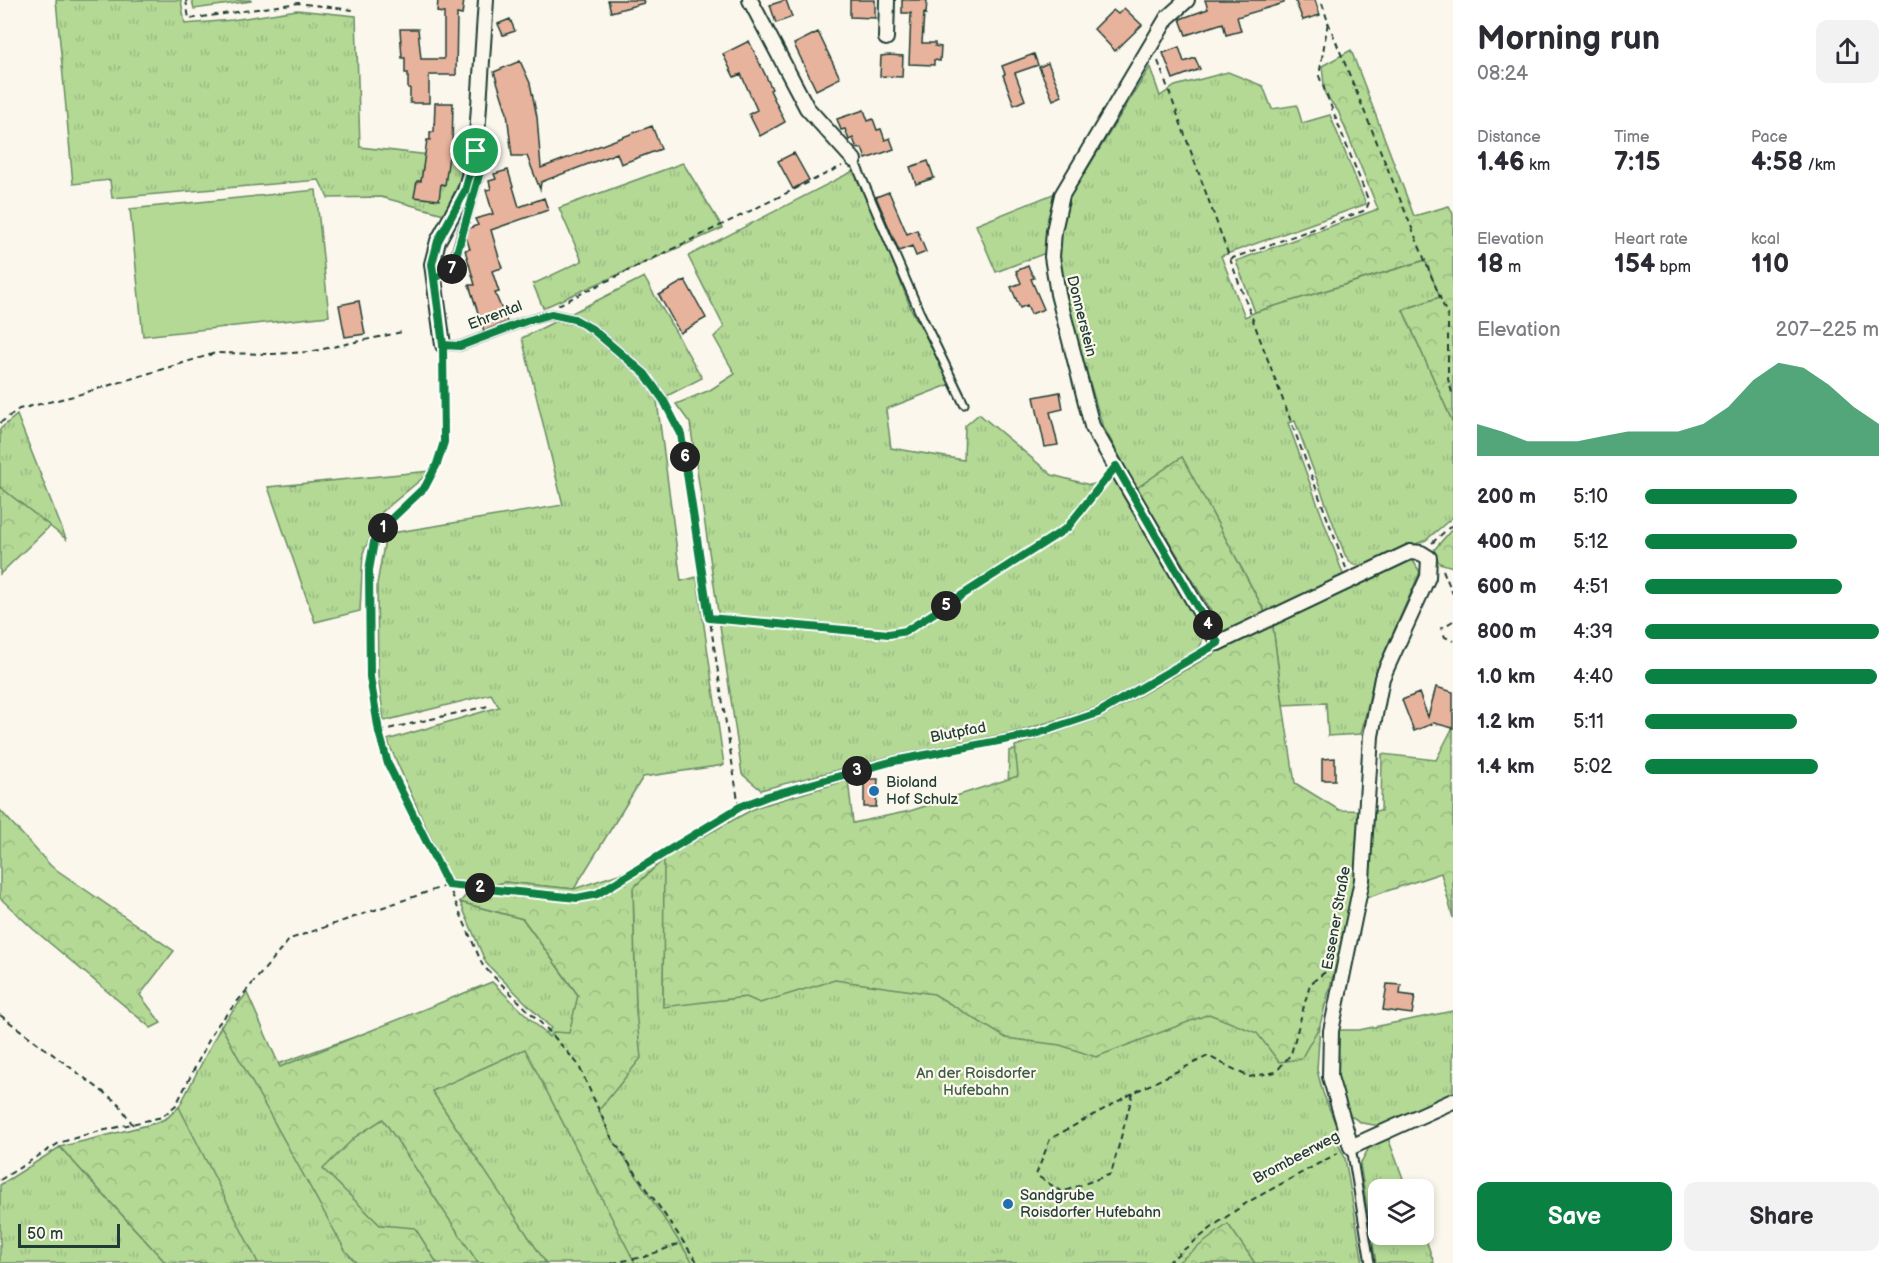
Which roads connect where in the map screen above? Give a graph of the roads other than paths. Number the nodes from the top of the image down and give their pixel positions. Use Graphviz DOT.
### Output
graph roads {
  1 [pos="486,0"];
  2 [pos="750,0"];
  3 [pos="887,0"];
  4 [pos="1187,0"];
  5 [pos="886,38"];
  6 [pos="476,151"];
  7 [pos="854,160"];
  8 [pos="435,278"];
  9 [pos="443,345"];
  10 [pos="664,401"];
  11 [pos="964,404"];
  12 [pos="1425,558"];
  13 [pos="1453,1101"];
  14 [pos="1351,1147"];
  15 [pos="1370,1263"];
  1 -- 6 [label="street"];
  2 -- 7 [label="street"];
  3 -- 5 [label="street"];
  4 -- 12 [label="street, Donnerstein"];
  6 -- 8 [label="street"];
  6 -- 8 [label="lane"];
  7 -- 11 [label="lane"];
  8 -- 9 [label="street"];
  9 -- 10 [label="lane, Ehrental"];
  12 -- 14 [label="street, Essener Straße"];
  13 -- 14 [label="street, Brombeerweg"];
  14 -- 15 [label="lane, Essener Straße"];
}
